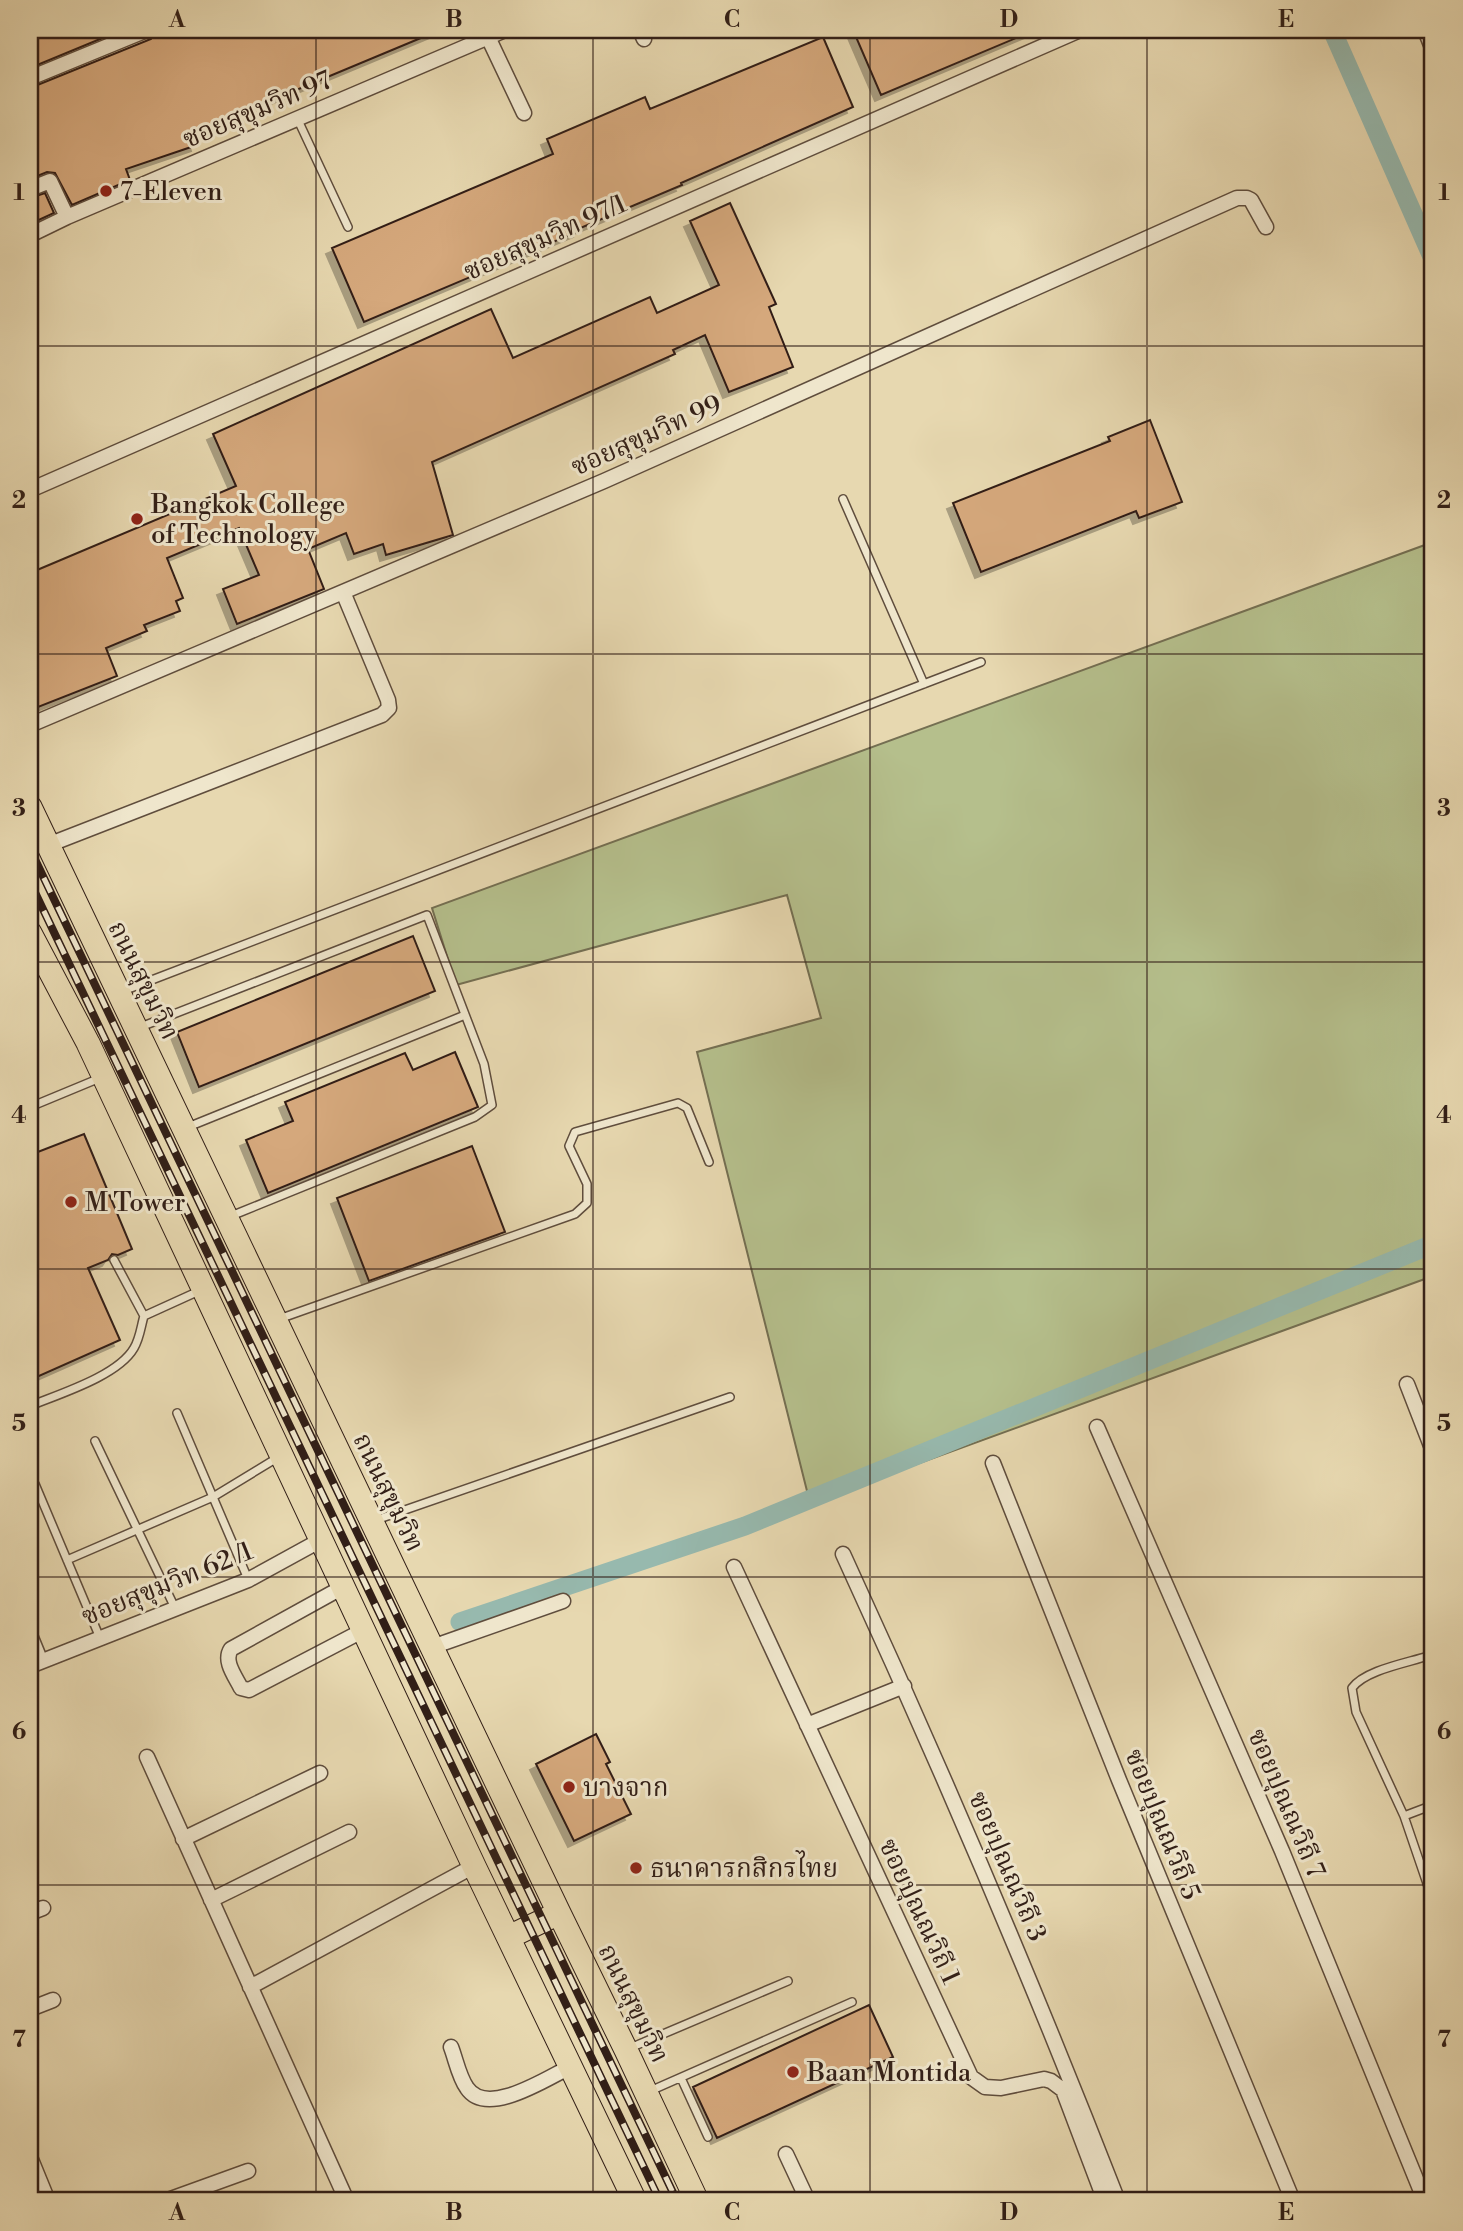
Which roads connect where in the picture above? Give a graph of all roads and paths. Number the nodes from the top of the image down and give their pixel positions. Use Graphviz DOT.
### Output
graph roads {
  1 [pos="147,30"];
  2 [pos="505,30"];
  3 [pos="1080,30"];
  4 [pos="1425,30"];
  5 [pos="488,37"];
  6 [pos="1433,50"];
  7 [pos="30,78"];
  8 [pos="524,113"];
  9 [pos="298,118"];
  10 [pos="30,189"];
  11 [pos="67,217"];
  12 [pos="348,227"];
  13 [pos="1266,227"];
  14 [pos="30,235"];
  15 [pos="30,490"];
  16 [pos="843,499"];
  17 [pos="343,592"];
  18 [pos="981,662"];
  19 [pos="924,684"];
  20 [pos="30,725"];
  21 [pos="31,812"];
  22 [pos="48,845"];
  23 [pos="30,933"];
  24 [pos="36,963"];
  25 [pos="120,993"];
  26 [pos="465,1015"];
  27 [pos="137,1028"];
  28 [pos="104,1076"];
  29 [pos="30,1107"];
  30 [pos="184,1129"];
  31 [pos="709,1162"];
  32 [pos="227,1217"];
  33 [pos="114,1260"];
  34 [pos="203,1289"];
  35 [pos="144,1316"];
  36 [pos="275,1320"];
  37 [pos="1407,1384"];
  38 [pos="730,1397"];
  39 [pos="30,1406"];
  40 [pos="177,1413"];
  41 [pos="1097,1427"];
  42 [pos="95,1441"];
  43 [pos="1433,1451"];
  44 [pos="281,1456"];
  45 [pos="993,1463"];
  46 [pos="30,1486"];
  47 [pos="213,1497"];
  48 [pos="372,1521"];
  49 [pos="137,1529"];
  50 [pos="321,1540"];
  51 [pos="843,1554"];
  52 [pos="67,1560"];
  53 [pos="734,1567"];
  54 [pos="248,1580"];
  55 [pos="343,1587"];
  56 [pos="563,1601"];
  57 [pos="175,1608"];
  58 [pos="30,1626"];
  59 [pos="363,1630"];
  60 [pos="100,1638"];
  61 [pos="432,1647"];
  62 [pos="1428,1656"];
  63 [pos="44,1660"];
  64 [pos="30,1666"];
  65 [pos="904,1686"];
  66 [pos="807,1726"];
  67 [pos="147,1757"];
  68 [pos="320,1773"];
  69 [pos="1433,1805"];
  70 [pos="1404,1816"];
  71 [pos="349,1832"];
  72 [pos="183,1839"];
  73 [pos="474,1866"];
  74 [pos="211,1900"];
  75 [pos="1433,1901"];
  76 [pos="559,1913"];
  77 [pos="509,1937"];
  78 [pos="789,1981"];
  79 [pos="250,1987"];
  80 [pos="53,2000"];
  81 [pos="852,2002"];
  82 [pos="30,2009"];
  83 [pos="451,2048"];
  84 [pos="626,2050"];
  85 [pos="570,2067"];
  86 [pos="681,2078"];
  87 [pos="646,2093"];
  88 [pos="708,2137"];
  89 [pos="786,2154"];
  90 [pos="30,2157"];
  91 [pos="248,2171"];
  92 [pos="48,2201"];
  93 [pos="165,2201"];
  94 [pos="347,2201"];
  95 [pos="635,2201"];
  96 [pos="697,2201"];
  97 [pos="808,2201"];
  98 [pos="1105,2201"];
  99 [pos="1118,2201"];
  100 [pos="1293,2201"];
  101 [pos="1425,2201"];
  1 -- 7 [label="street"];
  2 -- 5 [label="street, ซอยสุขุมวิท 97"];
  3 -- 15 [label="street, ซอยสุขุมวิท 97/1"];
  4 -- 6 [label="street"];
  5 -- 8 [label="street"];
  5 -- 9 [label="street, ซอยสุขุมวิท 97"];
  9 -- 11 [label="street, ซอยสุขุมวิท 97"];
  9 -- 12 [label="lane"];
  10 -- 11 [label="street"];
  11 -- 14 [label="street, ซอยสุขุมวิท 97"];
  13 -- 17 [label="street, ซอยสุขุมวิท 99"];
  16 -- 19 [label="lane"];
  17 -- 20 [label="street, ซอยสุขุมวิท 99"];
  17 -- 22 [label="street"];
  18 -- 19 [label="lane"];
  19 -- 25 [label="lane"];
  21 -- 22 [label="main road, ถนนสุขุมวิท"];
  22 -- 25 [label="main road, ถนนสุขุมวิท"];
  23 -- 24 [label="main road"];
  24 -- 28 [label="main road"];
  25 -- 27 [label="main road, ถนนสุขุมวิท"];
  26 -- 27 [label="lane"];
  26 -- 30 [label="lane"];
  26 -- 32 [label="lane"];
  27 -- 30 [label="main road, ถนนสุขุมวิท"];
  28 -- 29 [label="lane"];
  28 -- 34 [label="main road"];
  30 -- 32 [label="main road, ถนนสุขุมวิท"];
  31 -- 36 [label="lane"];
  32 -- 36 [label="main road, ถนนสุขุมวิท"];
  33 -- 35 [label="lane"];
  34 -- 35 [label="lane"];
  34 -- 44 [label="main road"];
  35 -- 39 [label="lane"];
  36 -- 48 [label="main road, ถนนสุขุมวิท"];
  37 -- 43 [label="street"];
  38 -- 48 [label="lane"];
  40 -- 47 [label="lane"];
  41 -- 101 [label="street, ซอยปุณณวิถี 7"];
  42 -- 49 [label="lane"];
  44 -- 47 [label="lane"];
  44 -- 50 [label="main road"];
  45 -- 100 [label="street, ซอยปุณณวิถี 5"];
  46 -- 52 [label="lane"];
  47 -- 49 [label="lane"];
  47 -- 54 [label="lane"];
  48 -- 61 [label="main road, ถนนสุขุมวิท"];
  49 -- 52 [label="lane"];
  49 -- 57 [label="lane"];
  50 -- 54 [label="street, ซอยสุขุมวิท 62 /1"];
  50 -- 55 [label="main road"];
  51 -- 65 [label="street, ซอยปุณณวิถี 3"];
  52 -- 60 [label="lane"];
  53 -- 66 [label="street, ซอยปุณณวิถี 1"];
  54 -- 57 [label="street, ซอยสุขุมวิท 62 /1"];
  55 -- 59 [label="main road"];
  55 -- 59 [label="street"];
  56 -- 61 [label="street"];
  57 -- 60 [label="street, ซอยสุขุมวิท 62 /1"];
  58 -- 63 [label="lane"];
  59 -- 73 [label="main road"];
  60 -- 63 [label="street, ซอยสุขุมวิท 62 /1"];
  61 -- 76 [label="main road, ถนนสุขุมวิท"];
  62 -- 70 [label="lane"];
  63 -- 64 [label="street, ซอยสุขุมวิท 62 /1"];
  65 -- 66 [label="street"];
  65 -- 99 [label="street, ซอยปุณณวิถี 3"];
  66 -- 98 [label="street, ซอยปุณณวิถี 1"];
  67 -- 72 [label="street"];
  68 -- 72 [label="street"];
  69 -- 70 [label="lane"];
  70 -- 75 [label="lane"];
  71 -- 74 [label="street"];
  72 -- 74 [label="street"];
  73 -- 77 [label="main road"];
  73 -- 79 [label="street"];
  74 -- 79 [label="street"];
  76 -- 77 [label="main road"];
  76 -- 84 [label="main road, ถนนสุขุมวิท"];
  77 -- 85 [label="main road"];
  78 -- 84 [label="lane"];
  79 -- 94 [label="street"];
  80 -- 82 [label="street"];
  81 -- 86 [label="lane"];
  83 -- 85 [label="street"];
  84 -- 87 [label="main road, ถนนสุขุมวิท"];
  85 -- 95 [label="main road"];
  86 -- 87 [label="lane"];
  86 -- 88 [label="lane"];
  87 -- 96 [label="main road, ถนนสุขุมวิท"];
  89 -- 97 [label="street"];
  90 -- 92 [label="street"];
  91 -- 93 [label="street"];
}
